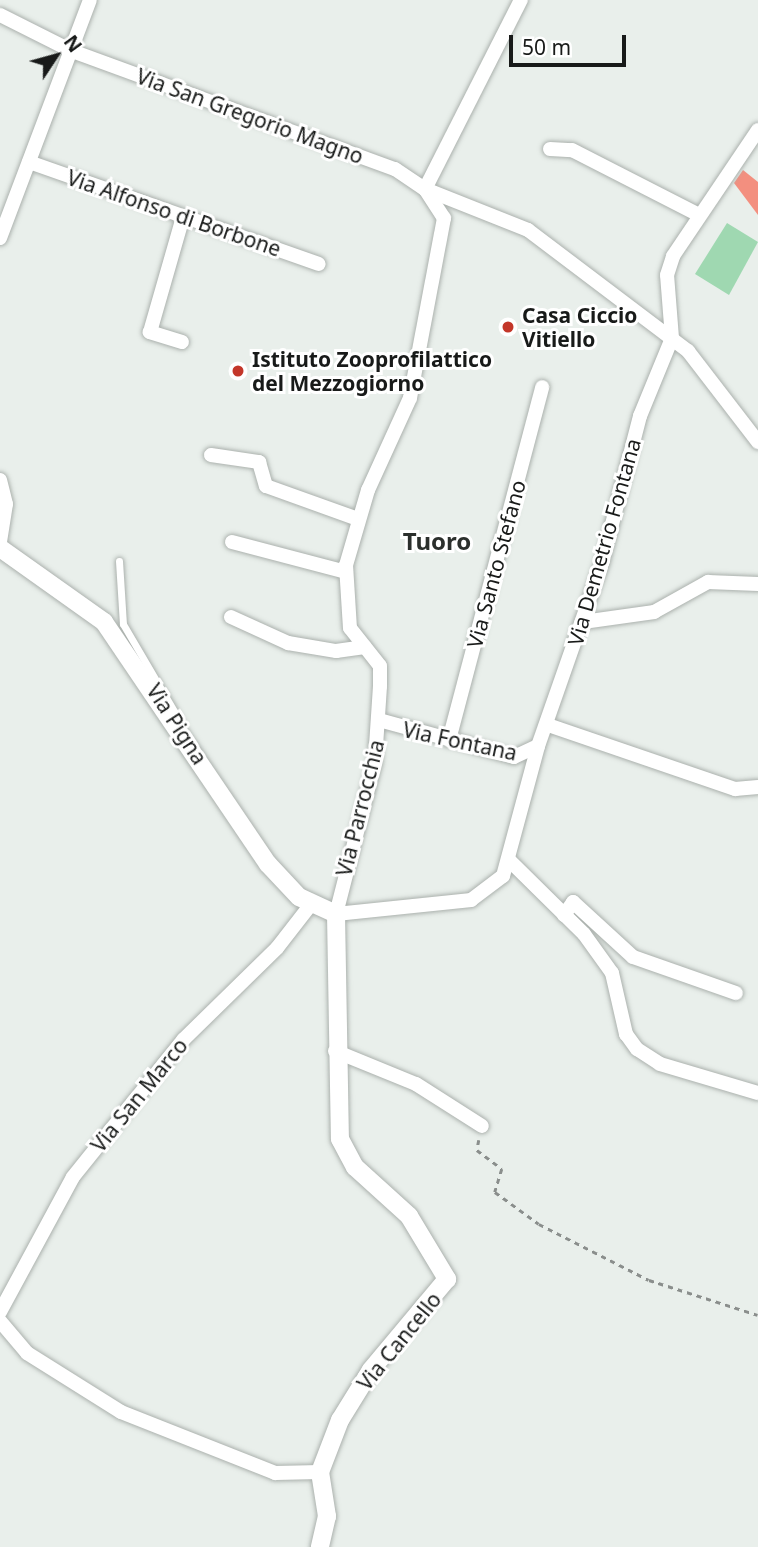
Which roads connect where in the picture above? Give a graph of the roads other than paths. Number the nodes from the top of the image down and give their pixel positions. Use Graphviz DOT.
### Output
graph roads {
  1 [pos="90,0"];
  2 [pos="521,0"];
  3 [pos="0,15"];
  4 [pos="72,51"];
  5 [pos="758,130"];
  6 [pos="550,149"];
  7 [pos="29,162"];
  8 [pos="425,188"];
  9 [pos="697,214"];
  10 [pos="183,217"];
  11 [pos="0,238"];
  12 [pos="319,264"];
  13 [pos="671,338"];
  14 [pos="182,342"];
  15 [pos="542,387"];
  16 [pos="758,442"];
  17 [pos="211,455"];
  18 [pos="0,480"];
  19 [pos="358,519"];
  20 [pos="232,542"];
  21 [pos="0,543"];
  22 [pos="0,548"];
  23 [pos="119,561"];
  24 [pos="346,572"];
  25 [pos="758,584"];
  26 [pos="230,617"];
  27 [pos="583,622"];
  28 [pos="365,647"];
  29 [pos="379,720"];
  30 [pos="548,725"];
  31 [pos="449,740"];
  32 [pos="189,743"];
  33 [pos="538,746"];
  34 [pos="758,787"];
  35 [pos="509,860"];
  36 [pos="312,903"];
  37 [pos="337,914"];
  38 [pos="564,915"];
  39 [pos="736,993"];
  40 [pos="335,1051"];
  41 [pos="758,1093"];
  42 [pos="482,1126"];
  43 [pos="0,1312"];
  44 [pos="0,1321"];
  45 [pos="320,1472"];
  46 [pos="320,1547"];
  1 -- 4 [label="street"];
  2 -- 8 [label="street"];
  3 -- 4 [label="street, Via San Gregorio Magno"];
  4 -- 7 [label="street"];
  4 -- 8 [label="street, Via San Gregorio Magno"];
  5 -- 9 [label="street"];
  6 -- 9 [label="street"];
  7 -- 10 [label="street, Via Alfonso di Borbone"];
  7 -- 11 [label="street"];
  8 -- 13 [label="street"];
  8 -- 19 [label="street, Via Parrocchia"];
  9 -- 13 [label="street"];
  10 -- 12 [label="street, Via Alfonso di Borbone"];
  10 -- 14 [label="street"];
  13 -- 16 [label="street"];
  13 -- 27 [label="street, Via Demetrio Fontana"];
  15 -- 31 [label="street, Via Santo Stefano"];
  17 -- 19 [label="street"];
  18 -- 21 [label="street"];
  19 -- 24 [label="street, Via Parrocchia"];
  20 -- 24 [label="street"];
  22 -- 32 [label="street, Via Pigna"];
  23 -- 32 [label="lane"];
  24 -- 28 [label="street, Via Parrocchia"];
  25 -- 27 [label="street"];
  26 -- 28 [label="street"];
  27 -- 30 [label="street, Via Demetrio Fontana"];
  28 -- 29 [label="street, Via Parrocchia"];
  29 -- 31 [label="street, Via Fontana"];
  29 -- 37 [label="street, Via Parrocchia"];
  30 -- 33 [label="street, Via Demetrio Fontana"];
  30 -- 34 [label="street"];
  31 -- 33 [label="street, Via Fontana"];
  32 -- 36 [label="street, Via Pigna"];
  33 -- 35 [label="street, Via Demetrio Fontana"];
  35 -- 37 [label="street"];
  35 -- 38 [label="street"];
  36 -- 37 [label="street, Via Pigna"];
  36 -- 43 [label="street, Via San Marco"];
  37 -- 40 [label="street, Via Cancello"];
  38 -- 39 [label="street"];
  38 -- 41 [label="street"];
  40 -- 42 [label="street"];
  40 -- 45 [label="street, Via Cancello"];
  44 -- 45 [label="street"];
  45 -- 46 [label="street"];
}
